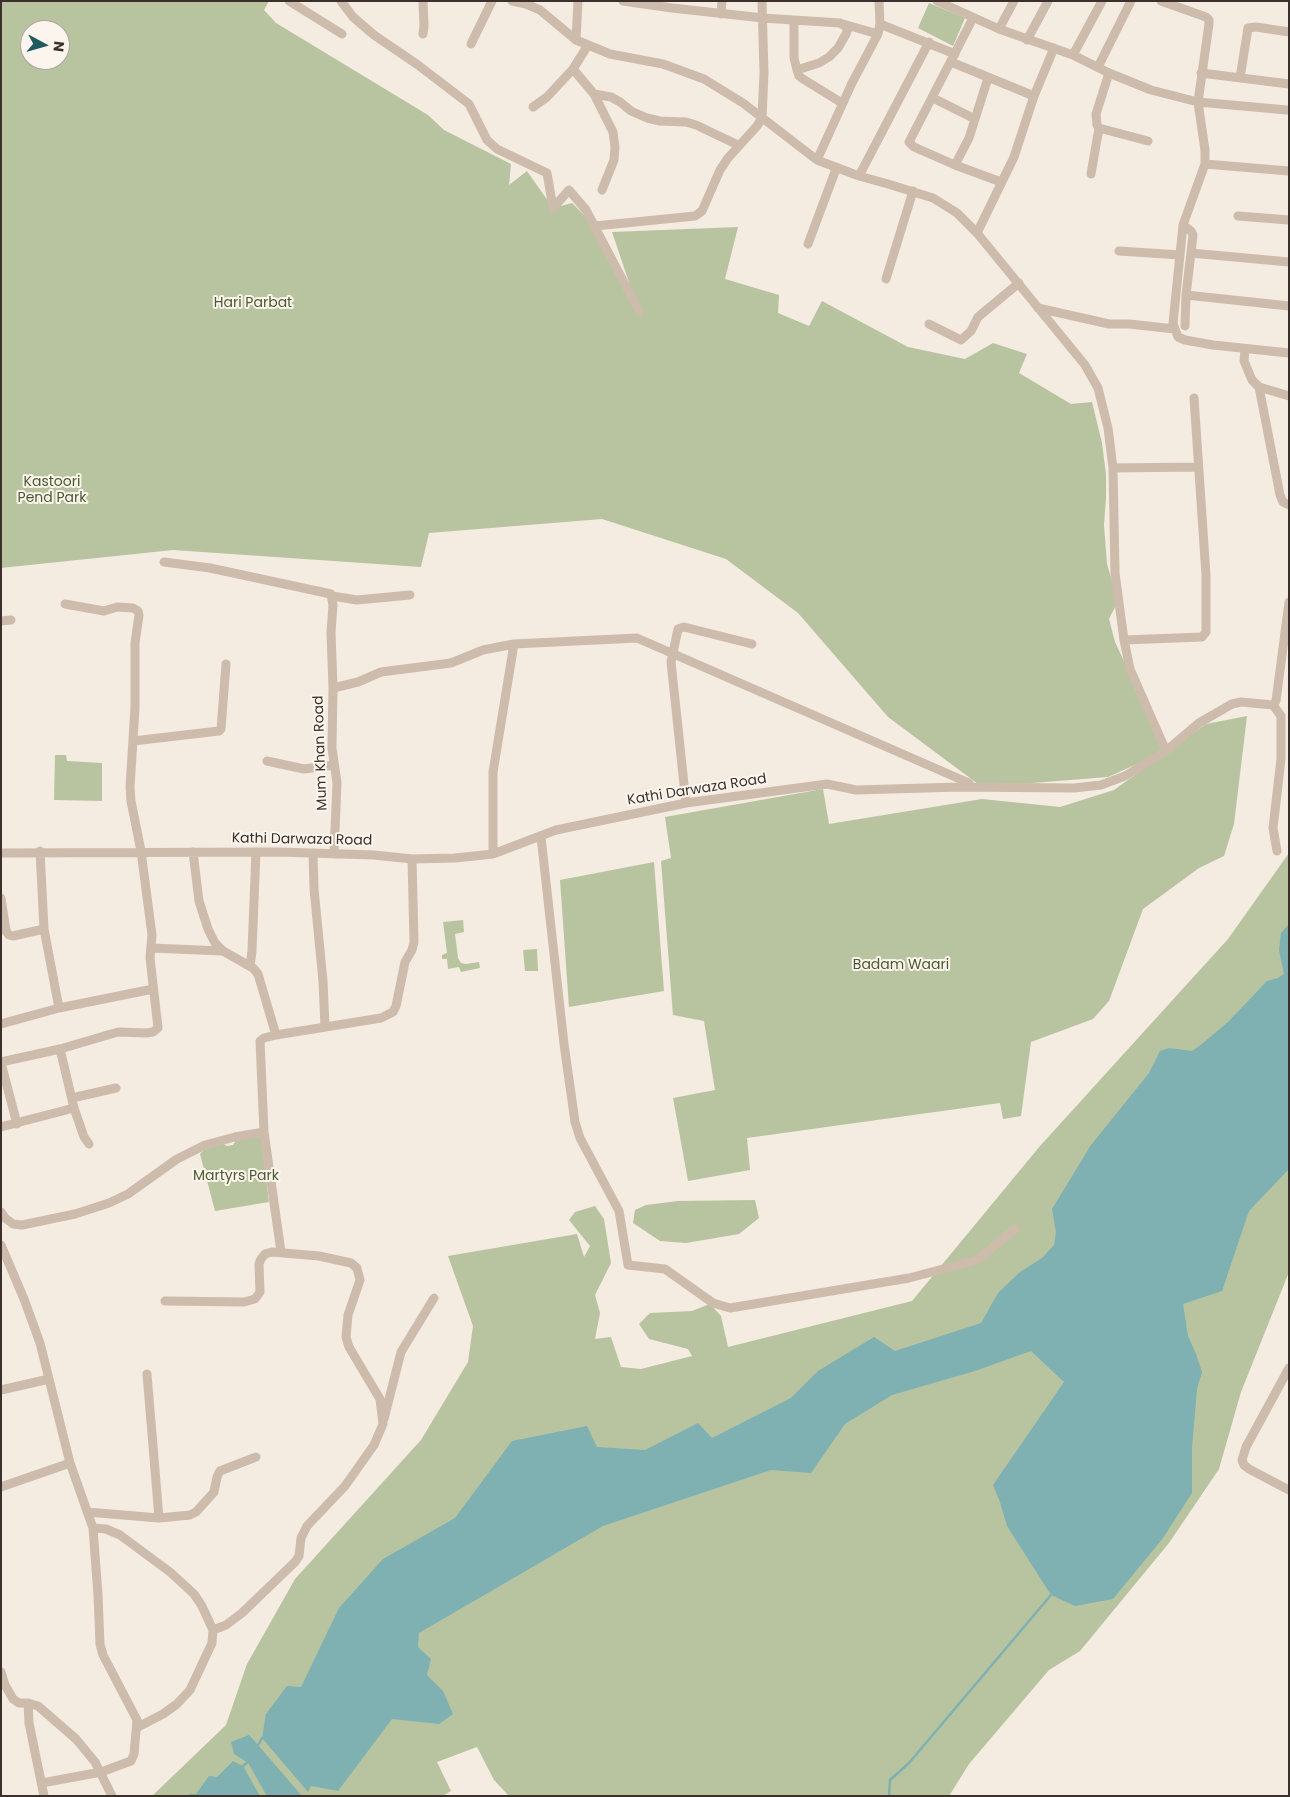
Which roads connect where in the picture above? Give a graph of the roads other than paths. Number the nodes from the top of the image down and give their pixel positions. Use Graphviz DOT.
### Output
graph roads {
  1 [pos="289,1"];
  2 [pos="341,1"];
  3 [pos="423,1"];
  4 [pos="492,1"];
  5 [pos="512,1"];
  6 [pos="578,1"];
  7 [pos="623,1"];
  8 [pos="722,1"];
  9 [pos="762,1"];
  10 [pos="879,1"];
  11 [pos="1014,1"];
  12 [pos="1048,1"];
  13 [pos="1102,1"];
  14 [pos="1131,1"];
  15 [pos="1161,1"];
  16 [pos="940,2"];
  17 [pos="672,5"];
  18 [pos="721,14"];
  19 [pos="763,18"];
  20 [pos="973,18"];
  21 [pos="794,20"];
  22 [pos="843,24"];
  23 [pos="880,24"];
  24 [pos="999,29"];
  25 [pos="1289,32"];
  26 [pos="342,34"];
  27 [pos="423,34"];
  28 [pos="878,34"];
  29 [pos="576,40"];
  30 [pos="1027,40"];
  31 [pos="929,42"];
  32 [pos="471,44"];
  33 [pos="588,45"];
  34 [pos="1054,48"];
  35 [pos="1073,55"];
  36 [pos="953,58"];
  37 [pos="1098,67"];
  38 [pos="573,69"];
  39 [pos="797,70"];
  40 [pos="1109,73"];
  41 [pos="1201,73"];
  42 [pos="988,78"];
  43 [pos="1240,78"];
  44 [pos="1288,82"];
  45 [pos="594,94"];
  46 [pos="1034,96"];
  47 [pos="933,98"];
  48 [pos="1198,102"];
  49 [pos="842,103"];
  50 [pos="534,108"];
  51 [pos="1287,110"];
  52 [pos="762,118"];
  53 [pos="975,119"];
  54 [pos="1099,128"];
  55 [pos="1148,141"];
  56 [pos="738,145"];
  57 [pos="817,160"];
  58 [pos="1204,164"];
  59 [pos="955,165"];
  60 [pos="836,169"];
  61 [pos="1289,171"];
  62 [pos="1091,174"];
  63 [pos="859,176"];
  64 [pos="1001,182"];
  65 [pos="602,190"];
  66 [pos="913,191"];
  67 [pos="1238,216"];
  68 [pos="1289,220"];
  69 [pos="1184,225"];
  70 [pos="595,226"];
  71 [pos="977,232"];
  72 [pos="808,244"];
  73 [pos="1119,251"];
  74 [pos="1191,253"];
  75 [pos="1180,255"];
  76 [pos="1289,262"];
  77 [pos="886,279"];
  78 [pos="1019,284"];
  79 [pos="1186,295"];
  80 [pos="1289,306"];
  81 [pos="1038,308"];
  82 [pos="639,311"];
  83 [pos="929,324"];
  84 [pos="1185,326"];
  85 [pos="1175,329"];
  86 [pos="1245,349"];
  87 [pos="1289,353"];
  88 [pos="1259,387"];
  89 [pos="1289,396"];
  90 [pos="1194,398"];
  91 [pos="1198,467"];
  92 [pos="1113,468"];
  93 [pos="1289,505"];
  94 [pos="164,562"];
  95 [pos="332,596"];
  96 [pos="410,596"];
  97 [pos="1289,602"];
  98 [pos="64,604"];
  99 [pos="1,620"];
  100 [pos="11,620"];
  101 [pos="1124,640"];
  102 [pos="514,644"];
  103 [pos="752,644"];
  104 [pos="672,654"];
  105 [pos="226,664"];
  106 [pos="333,688"];
  107 [pos="1273,705"];
  108 [pos="1285,717"];
  109 [pos="132,741"];
  110 [pos="1166,751"];
  111 [pos="266,761"];
  112 [pos="334,765"];
  113 [pos="969,783"];
  114 [pos="686,803"];
  115 [pos="541,837"];
  116 [pos="141,851"];
  117 [pos="1277,851"];
  118 [pos="40,852"];
  119 [pos="193,852"];
  120 [pos="256,852"];
  121 [pos="1,853"];
  122 [pos="313,853"];
  123 [pos="334,854"];
  124 [pos="492,854"];
  125 [pos="412,859"];
  126 [pos="1,898"];
  127 [pos="44,929"];
  128 [pos="151,948"];
  129 [pos="223,951"];
  130 [pos="250,966"];
  131 [pos="153,989"];
  132 [pos="59,1008"];
  133 [pos="1,1024"];
  134 [pos="325,1026"];
  135 [pos="276,1035"];
  136 [pos="60,1049"];
  137 [pos="1,1063"];
  138 [pos="116,1088"];
  139 [pos="72,1098"];
  140 [pos="74,1108"];
  141 [pos="17,1124"];
  142 [pos="1,1127"];
  143 [pos="264,1132"];
  144 [pos="88,1144"];
  145 [pos="1,1212"];
  146 [pos="1015,1229"];
  147 [pos="1,1245"];
  148 [pos="281,1252"];
  149 [pos="434,1298"];
  150 [pos="165,1301"];
  151 [pos="1289,1368"];
  152 [pos="147,1374"];
  153 [pos="49,1380"];
  154 [pos="1,1390"];
  155 [pos="383,1424"];
  156 [pos="256,1457"];
  157 [pos="70,1463"];
  158 [pos="1,1487"];
  159 [pos="1289,1490"];
  160 [pos="87,1512"];
  161 [pos="159,1518"];
  162 [pos="93,1528"];
  163 [pos="213,1630"];
  164 [pos="1,1672"];
  165 [pos="28,1703"];
  166 [pos="138,1727"];
  167 [pos="101,1772"];
  168 [pos="42,1783"];
  169 [pos="44,1796"];
  170 [pos="112,1796"];
  1 -- 26 [label="street"];
  2 -- 70 [label="street"];
  3 -- 27 [label="street"];
  4 -- 32 [label="street"];
  5 -- 29 [label="street"];
  6 -- 29 [label="street"];
  7 -- 17 [label="street"];
  8 -- 18 [label="street"];
  9 -- 19 [label="street"];
  10 -- 23 [label="street"];
  11 -- 24 [label="street"];
  12 -- 30 [label="street"];
  13 -- 35 [label="street"];
  14 -- 37 [label="street"];
  15 -- 41 [label="street"];
  16 -- 20 [label="street"];
  17 -- 18 [label="street"];
  18 -- 19 [label="street"];
  19 -- 21 [label="street"];
  19 -- 52 [label="street"];
  20 -- 24 [label="street"];
  20 -- 36 [label="street"];
  21 -- 22 [label="street"];
  21 -- 39 [label="street"];
  22 -- 28 [label="street"];
  22 -- 39 [label="street"];
  23 -- 28 [label="street"];
  23 -- 31 [label="street"];
  24 -- 30 [label="street"];
  25 -- 43 [label="street"];
  28 -- 49 [label="street"];
  29 -- 33 [label="street"];
  30 -- 34 [label="street"];
  31 -- 36 [label="street"];
  31 -- 63 [label="street"];
  33 -- 38 [label="street"];
  33 -- 52 [label="street"];
  34 -- 35 [label="street"];
  34 -- 46 [label="street"];
  35 -- 37 [label="street"];
  36 -- 42 [label="street"];
  36 -- 47 [label="street"];
  37 -- 40 [label="street"];
  38 -- 45 [label="street"];
  38 -- 50 [label="street"];
  39 -- 49 [label="street"];
  40 -- 48 [label="street"];
  40 -- 54 [label="street"];
  41 -- 43 [label="street"];
  41 -- 48 [label="street"];
  42 -- 46 [label="street"];
  42 -- 53 [label="street"];
  43 -- 44 [label="street"];
  45 -- 56 [label="street"];
  45 -- 65 [label="street"];
  46 -- 64 [label="street"];
  47 -- 53 [label="street"];
  47 -- 59 [label="street"];
  48 -- 51 [label="street"];
  48 -- 58 [label="street"];
  49 -- 57 [label="street"];
  52 -- 56 [label="street"];
  52 -- 57 [label="street"];
  53 -- 59 [label="street"];
  54 -- 55 [label="street"];
  54 -- 62 [label="street"];
  56 -- 70 [label="street"];
  57 -- 60 [label="street"];
  58 -- 61 [label="street"];
  58 -- 69 [label="street"];
  59 -- 64 [label="street"];
  60 -- 63 [label="street"];
  60 -- 72 [label="street"];
  63 -- 66 [label="street"];
  64 -- 71 [label="street"];
  66 -- 71 [label="street"];
  66 -- 77 [label="street"];
  67 -- 68 [label="street"];
  69 -- 74 [label="street"];
  69 -- 75 [label="street"];
  70 -- 82 [label="street"];
  71 -- 78 [label="street"];
  73 -- 75 [label="street"];
  74 -- 76 [label="street"];
  74 -- 79 [label="street"];
  75 -- 85 [label="street"];
  78 -- 81 [label="street"];
  78 -- 83 [label="street"];
  79 -- 80 [label="street"];
  79 -- 84 [label="street"];
  81 -- 85 [label="street"];
  81 -- 92 [label="street"];
  85 -- 86 [label="street"];
  86 -- 87 [label="street"];
  86 -- 88 [label="street"];
  88 -- 89 [label="street"];
  88 -- 93 [label="street"];
  90 -- 91 [label="street"];
  91 -- 92 [label="street"];
  91 -- 101 [label="street"];
  92 -- 101 [label="street"];
  94 -- 95 [label="street"];
  95 -- 96 [label="street"];
  95 -- 106 [label="street"];
  97 -- 107 [label="street"];
  98 -- 109 [label="street"];
  99 -- 100 [label="street"];
  101 -- 110 [label="street"];
  102 -- 104 [label="street, Mum Khan Road"];
  102 -- 106 [label="street, Mum Khan Road"];
  102 -- 124 [label="street"];
  103 -- 104 [label="street"];
  104 -- 113 [label="street, Mum Khan Road"];
  104 -- 114 [label="street"];
  105 -- 109 [label="street"];
  106 -- 112 [label="street, Mum Khan Road"];
  107 -- 108 [label="street"];
  107 -- 110 [label="street, Kathi Darwaza Road"];
  108 -- 117 [label="street"];
  109 -- 116 [label="street"];
  110 -- 114 [label="street, Kathi Darwaza Road"];
  111 -- 112 [label="street"];
  112 -- 123 [label="street, Mum Khan Road"];
  114 -- 115 [label="street, Kathi Darwaza Road"];
  115 -- 124 [label="street, Kathi Darwaza Road"];
  115 -- 146 [label="street"];
  116 -- 118 [label="street, Kathi Darwaza Road"];
  116 -- 119 [label="street, Kathi Darwaza Road"];
  116 -- 128 [label="street"];
  118 -- 121 [label="street, Kathi Darwaza Road"];
  118 -- 127 [label="street"];
  119 -- 120 [label="street, Kathi Darwaza Road"];
  119 -- 129 [label="street"];
  120 -- 122 [label="street, Kathi Darwaza Road"];
  120 -- 130 [label="street"];
  122 -- 123 [label="street, Kathi Darwaza Road"];
  122 -- 134 [label="street"];
  123 -- 125 [label="street, Kathi Darwaza Road"];
  124 -- 125 [label="street, Kathi Darwaza Road"];
  125 -- 134 [label="street"];
  126 -- 127 [label="street"];
  127 -- 132 [label="street"];
  128 -- 129 [label="street"];
  128 -- 131 [label="street"];
  129 -- 130 [label="street"];
  130 -- 135 [label="street"];
  131 -- 132 [label="street"];
  131 -- 136 [label="street"];
  132 -- 133 [label="street"];
  134 -- 135 [label="street"];
  135 -- 143 [label="street"];
  136 -- 137 [label="street"];
  136 -- 139 [label="street"];
  137 -- 141 [label="street"];
  138 -- 139 [label="street"];
  139 -- 140 [label="street"];
  140 -- 141 [label="street"];
  140 -- 144 [label="street"];
  141 -- 142 [label="street"];
  143 -- 145 [label="street"];
  143 -- 148 [label="street"];
  147 -- 153 [label="street"];
  148 -- 150 [label="street"];
  148 -- 155 [label="street"];
  149 -- 155 [label="street"];
  151 -- 159 [label="street"];
  152 -- 161 [label="street"];
  153 -- 154 [label="street"];
  153 -- 157 [label="street"];
  155 -- 163 [label="street"];
  156 -- 161 [label="street"];
  157 -- 158 [label="street"];
  157 -- 160 [label="street"];
  160 -- 161 [label="street"];
  160 -- 162 [label="street"];
  162 -- 163 [label="street"];
  162 -- 166 [label="street"];
  163 -- 166 [label="street"];
  164 -- 165 [label="street"];
  165 -- 167 [label="street"];
  165 -- 168 [label="street"];
  166 -- 167 [label="street"];
  167 -- 168 [label="street"];
  167 -- 170 [label="street"];
  168 -- 169 [label="street"];
}
